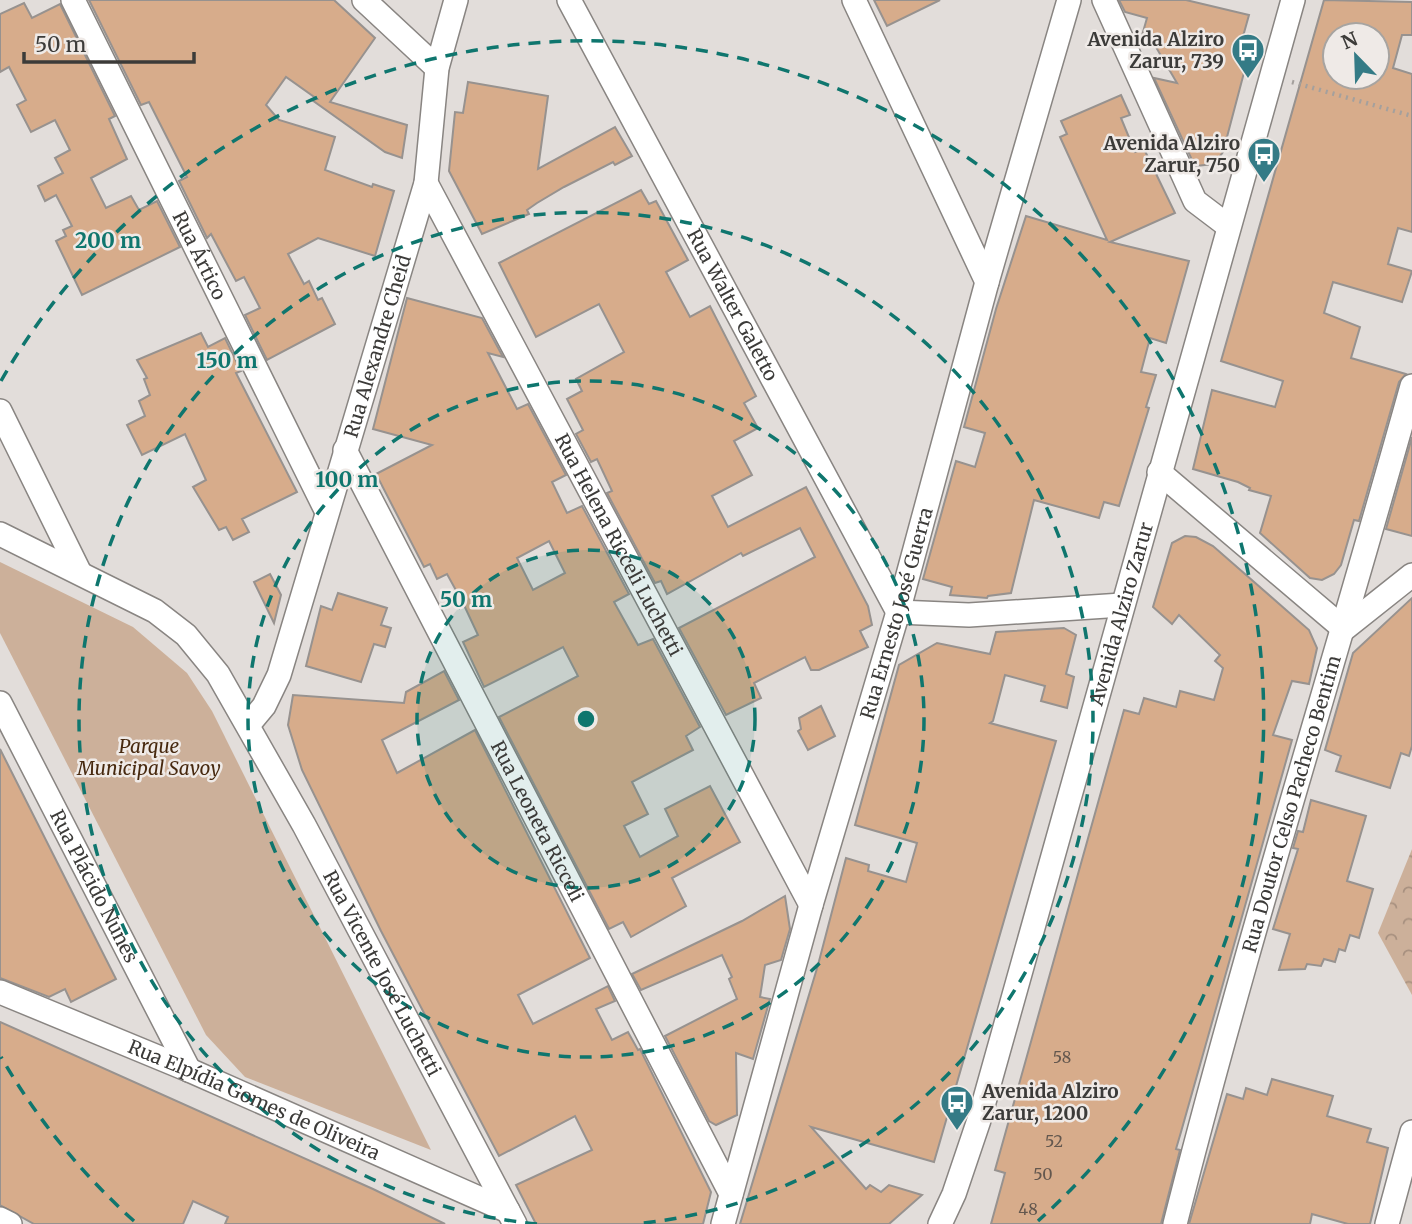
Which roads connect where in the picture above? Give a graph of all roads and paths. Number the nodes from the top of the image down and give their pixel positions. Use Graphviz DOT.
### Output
graph roads {
  1 [pos="73,0"];
  2 [pos="364,0"];
  3 [pos="456,0"];
  4 [pos="569,0"];
  5 [pos="854,0"];
  6 [pos="1069,0"];
  7 [pos="1104,0"];
  8 [pos="1293,0"];
  9 [pos="437,68"];
  10 [pos="1271,77"];
  11 [pos="1412,116"];
  12 [pos="426,183"];
  13 [pos="1228,226"];
  14 [pos="987,282"];
  15 [pos="1412,386"];
  16 [pos="0,411"];
  17 [pos="345,450"];
  18 [pos="1159,472"];
  19 [pos="326,510"];
  20 [pos="0,534"];
  21 [pos="79,570"];
  22 [pos="1412,575"];
  23 [pos="1122,605"];
  24 [pos="898,612"];
  25 [pos="1344,629"];
  26 [pos="0,703"];
  27 [pos="249,724"];
  28 [pos="811,905"];
  29 [pos="0,992"];
  30 [pos="189,1070"];
  31 [pos="1412,1132"];
  32 [pos="731,1194"];
  33 [pos="512,1218"];
  34 [pos="0,1219"];
  35 [pos="10,1224"];
  36 [pos="723,1224"];
  37 [pos="940,1224"];
  38 [pos="1175,1224"];
  39 [pos="1387,1224"];
  1 -- 19 [label="street, Rua Ártico"];
  2 -- 9 [label="street"];
  3 -- 9 [label="street, Rua Alexandre Cheid"];
  4 -- 24 [label="street, Rua Walter Galetto"];
  5 -- 14 [label="street"];
  6 -- 14 [label="street, Rua Ernesto José Guerra"];
  7 -- 13 [label="street"];
  8 -- 10 [label="street, Avenida Alziro Zarur"];
  9 -- 12 [label="street, Rua Alexandre Cheid"];
  10 -- 11 [label="path"];
  10 -- 13 [label="street, Avenida Alziro Zarur"];
  12 -- 17 [label="street, Rua Alexandre Cheid"];
  12 -- 28 [label="street, Rua Helena Ricceli Luchetti"];
  13 -- 18 [label="street, Avenida Alziro Zarur"];
  14 -- 24 [label="street, Rua Ernesto José Guerra"];
  15 -- 25 [label="street, Rua Doutor Celso Pacheco Bentim"];
  16 -- 21 [label="street"];
  17 -- 19 [label="street, Rua Alexandre Cheid"];
  17 -- 32 [label="street, Rua Leoneta Ricceli"];
  18 -- 23 [label="street, Avenida Alziro Zarur"];
  18 -- 25 [label="street"];
  19 -- 27 [label="street, Rua Alexandre Cheid"];
  20 -- 21 [label="street, Rua Vicente José Luchetti"];
  21 -- 27 [label="street, Rua Vicente José Luchetti"];
  22 -- 25 [label="street"];
  23 -- 24 [label="street"];
  23 -- 37 [label="street, Avenida Alziro Zarur"];
  24 -- 28 [label="street, Rua Ernesto José Guerra"];
  25 -- 38 [label="street, Rua Doutor Celso Pacheco Bentim"];
  26 -- 30 [label="street, Rua Plácido Nunes"];
  27 -- 33 [label="street, Rua Vicente José Luchetti"];
  28 -- 32 [label="street, Rua Ernesto José Guerra"];
  29 -- 30 [label="street, Rua Elpídia Gomes de Oliveira"];
  30 -- 33 [label="street, Rua Elpídia Gomes de Oliveira"];
  31 -- 39 [label="street"];
  32 -- 36 [label="street, Rua Ernesto José Guerra"];
  34 -- 35 [label="street"];
}
